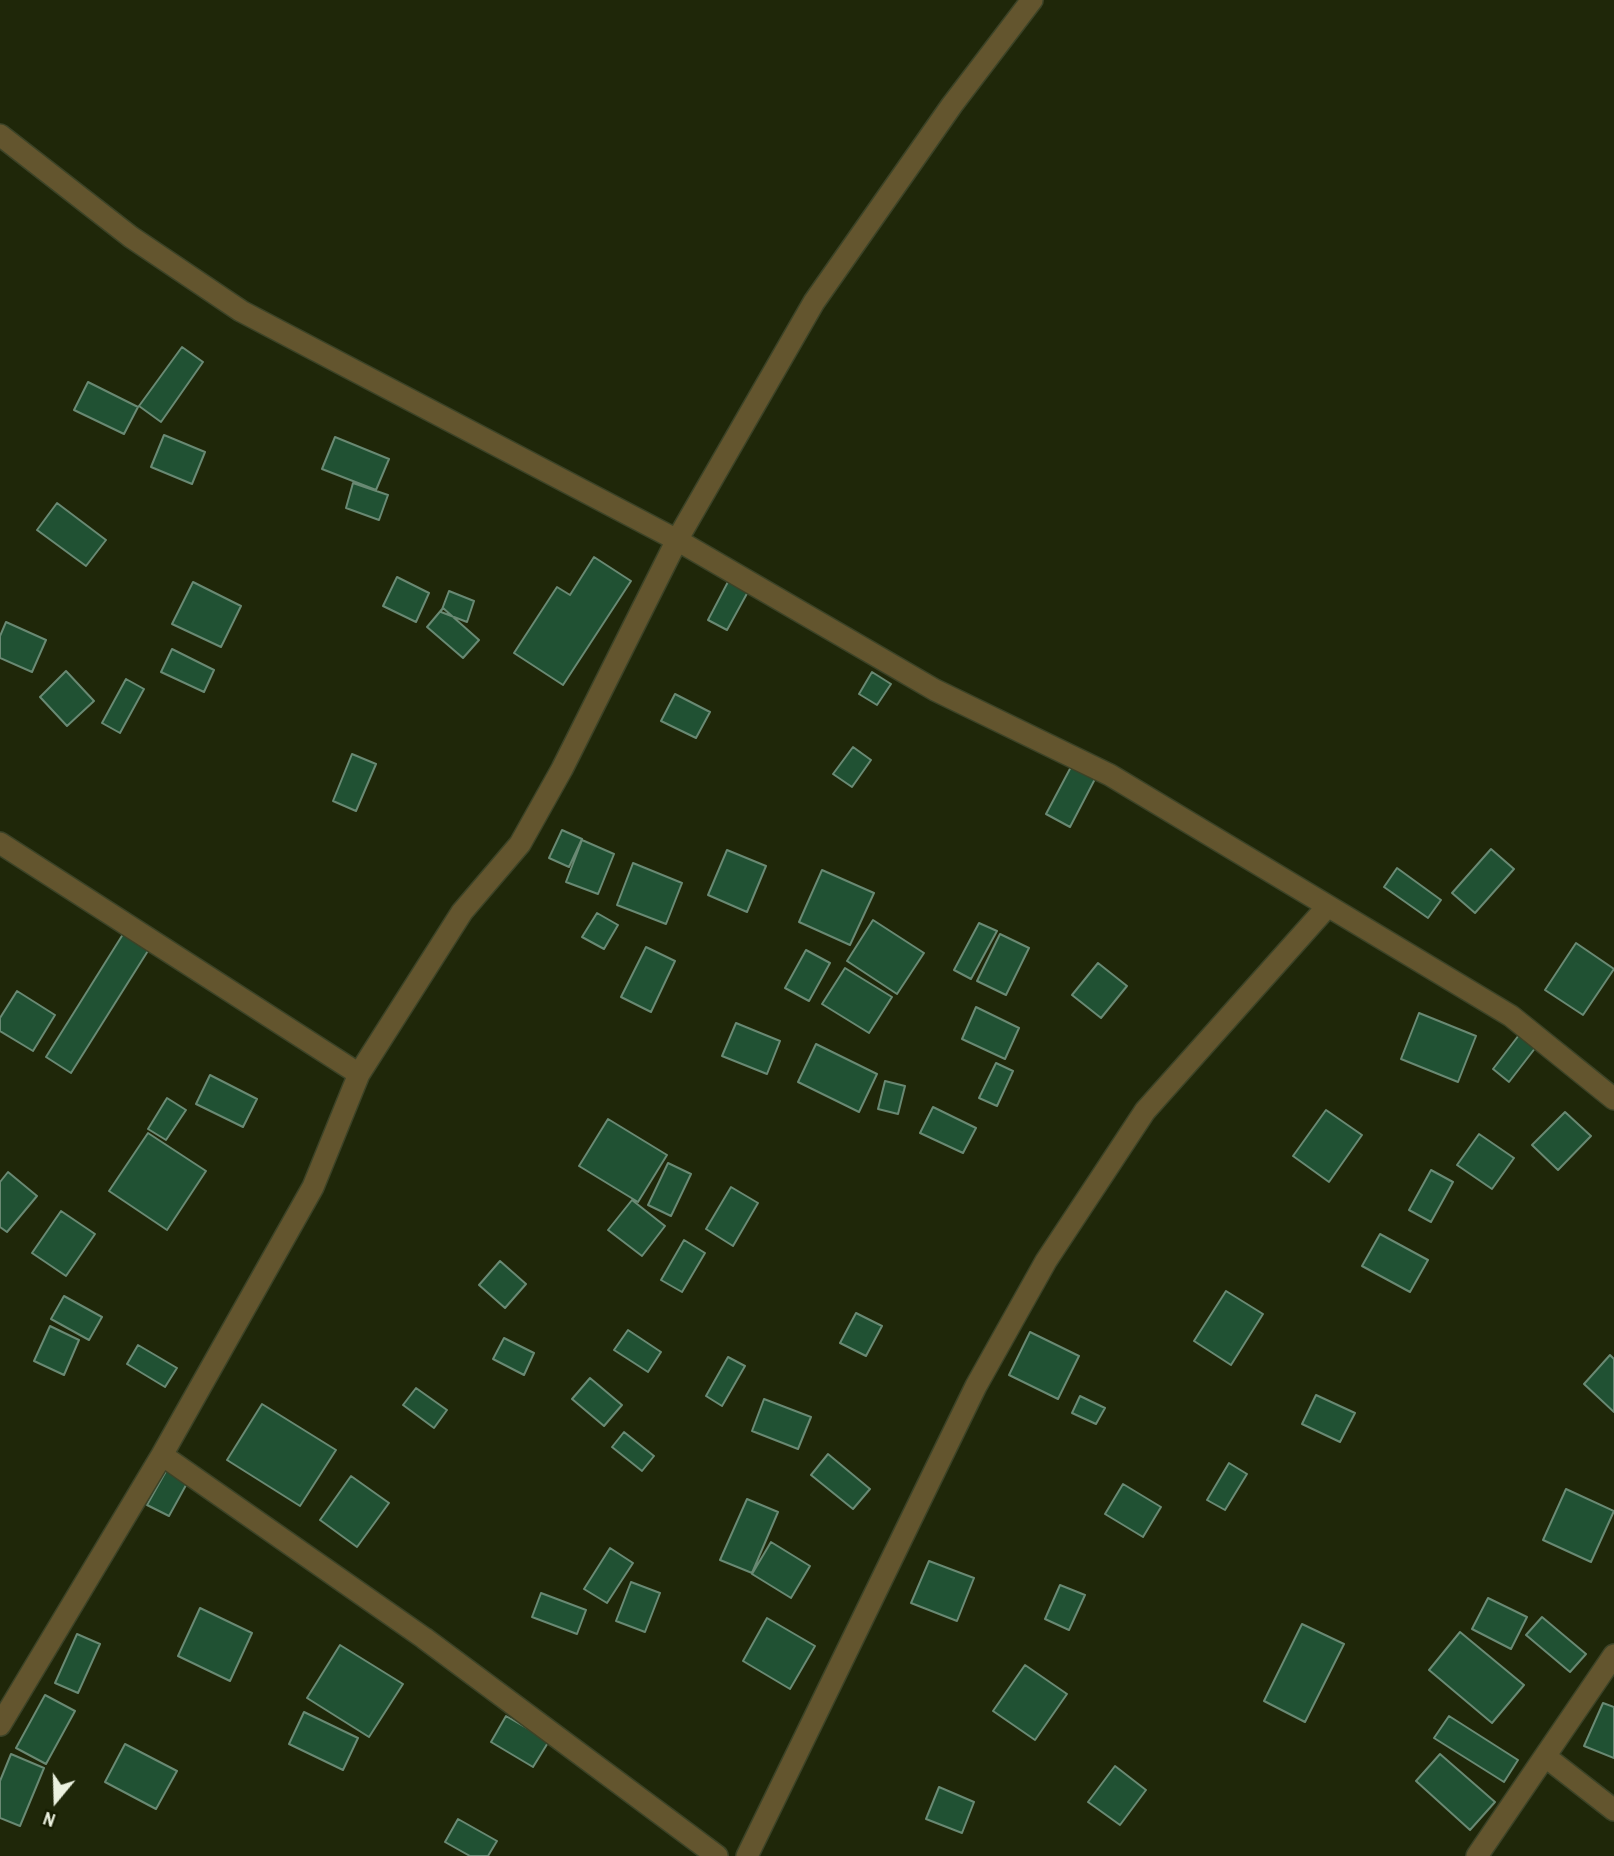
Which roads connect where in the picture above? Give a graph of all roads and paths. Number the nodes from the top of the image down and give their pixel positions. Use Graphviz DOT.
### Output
graph roads {
  1 [pos="1032,0"];
  2 [pos="0,135"];
  3 [pos="677,540"];
  4 [pos="0,843"];
  5 [pos="1327,907"];
  6 [pos="359,1074"];
  7 [pos="1614,1098"];
  8 [pos="162,1455"];
  9 [pos="1614,1654"];
  10 [pos="0,1725"];
  11 [pos="1546,1757"];
  12 [pos="1614,1810"];
  13 [pos="717,1856"];
  14 [pos="747,1856"];
  15 [pos="1477,1856"];
  1 -- 3 [label="street"];
  2 -- 3 [label="street"];
  3 -- 5 [label="street"];
  3 -- 6 [label="street"];
  4 -- 6 [label="street"];
  5 -- 7 [label="street"];
  5 -- 14 [label="street"];
  6 -- 8 [label="street"];
  8 -- 10 [label="street"];
  8 -- 13 [label="street"];
  9 -- 11 [label="street"];
  11 -- 12 [label="street"];
  11 -- 15 [label="street"];
}
